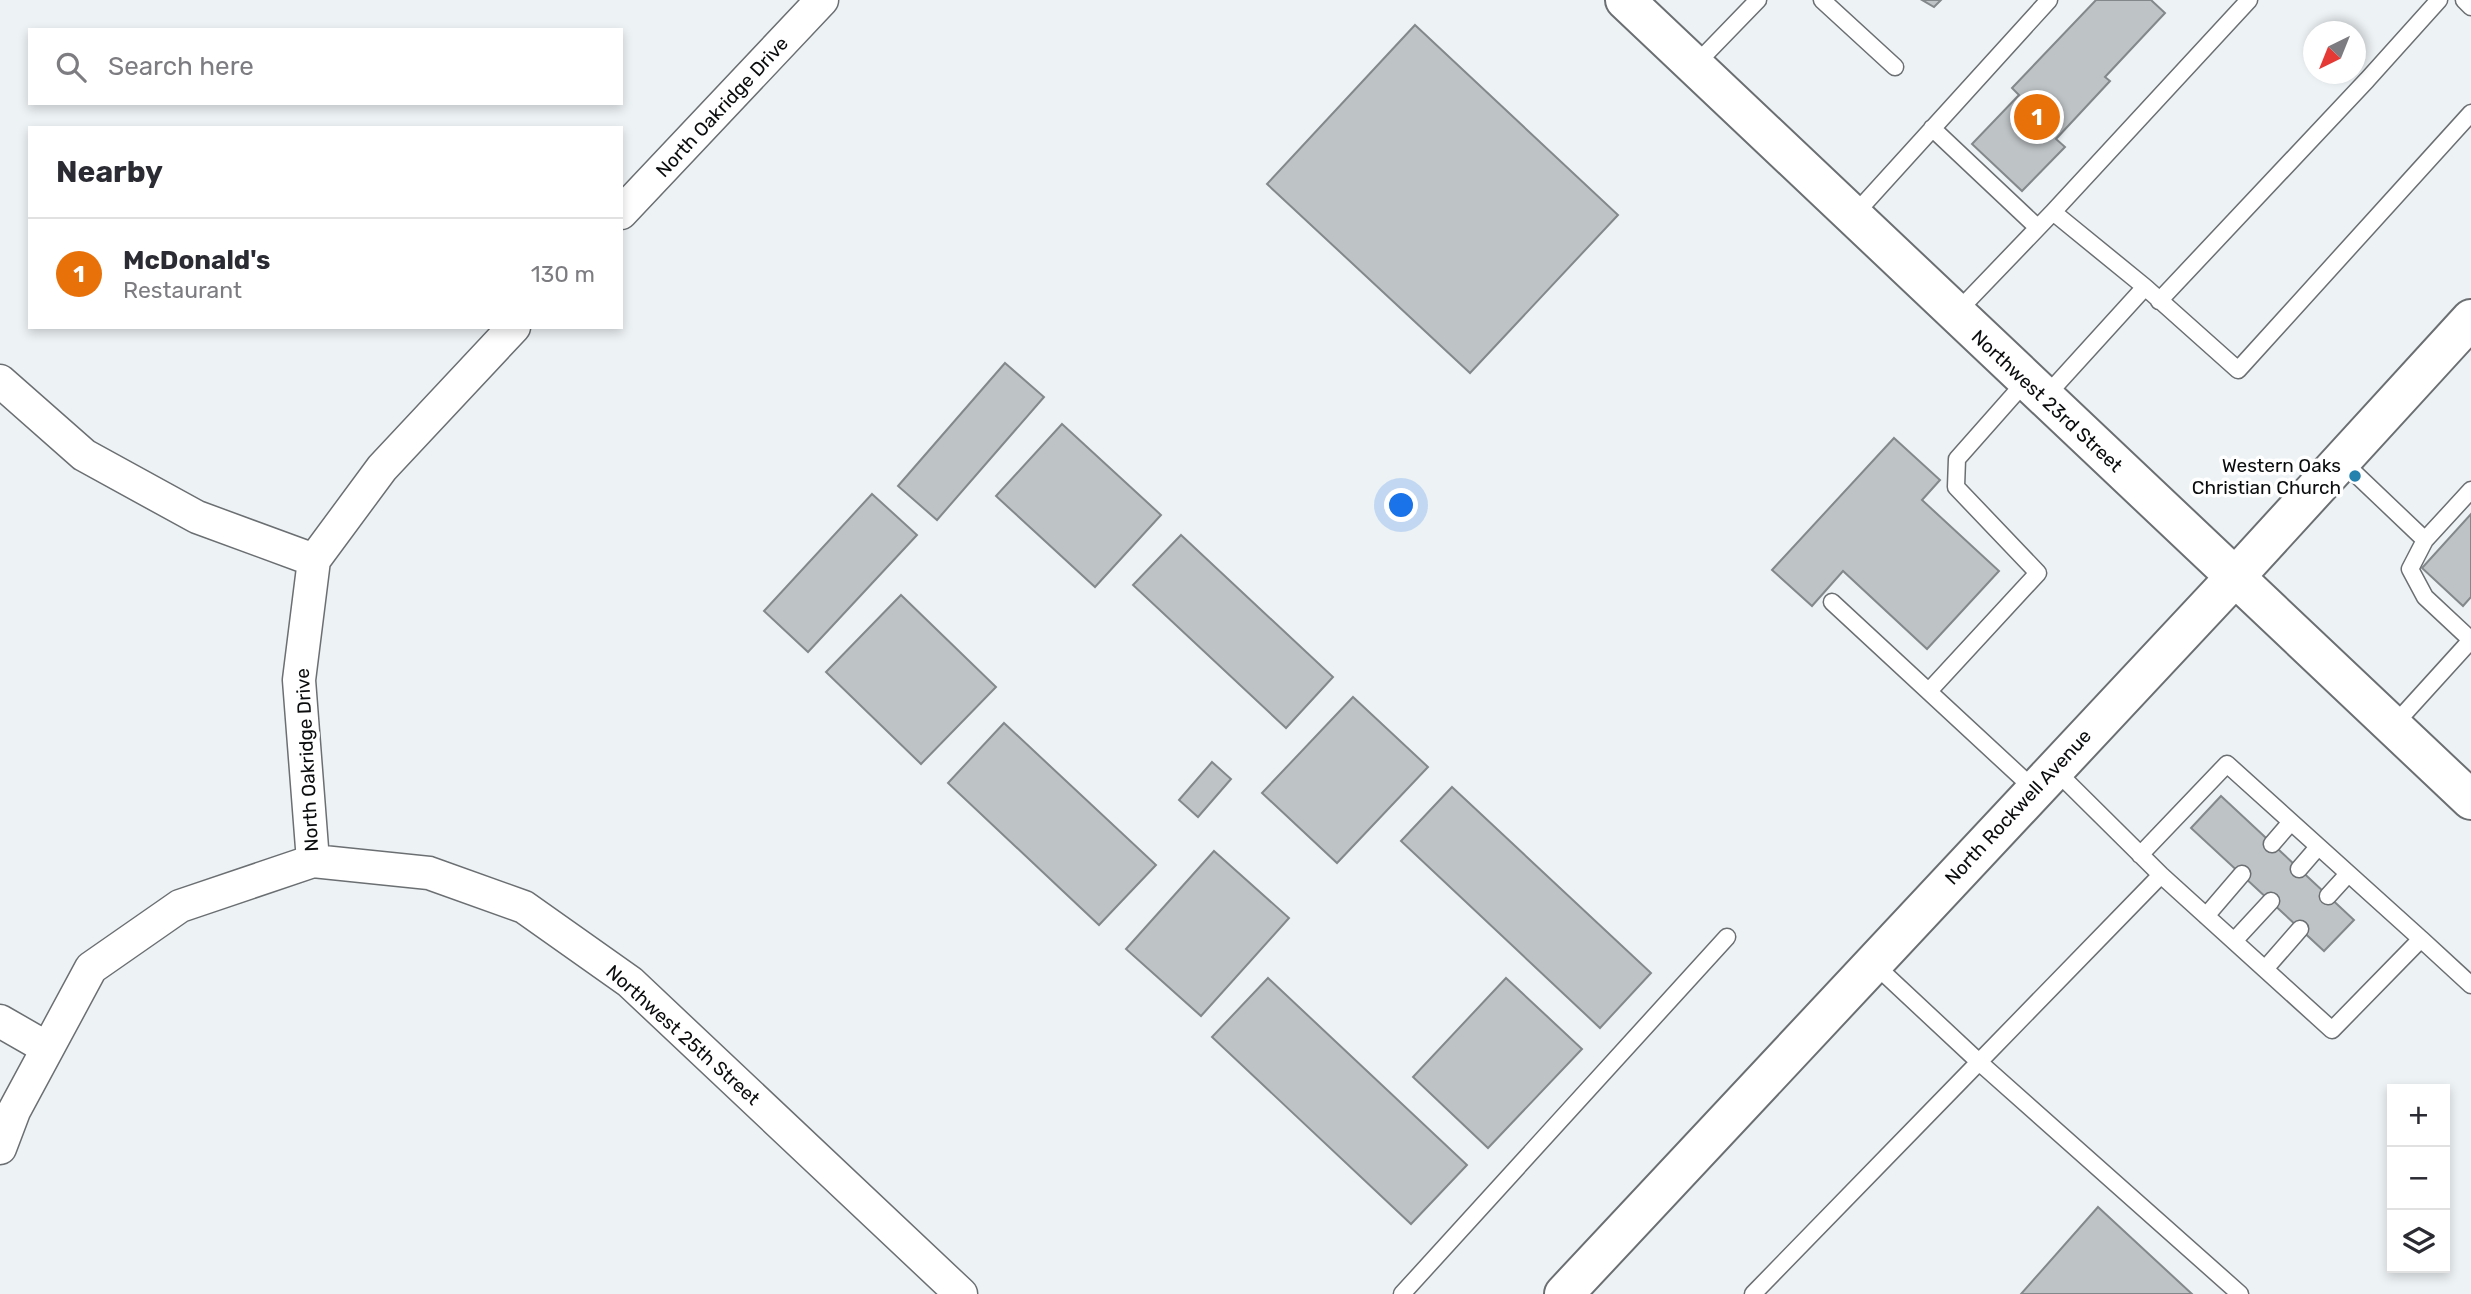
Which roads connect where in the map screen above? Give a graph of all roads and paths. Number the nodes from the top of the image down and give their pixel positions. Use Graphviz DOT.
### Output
graph roads {
  1 [pos="822,0"];
  2 [pos="1625,0"];
  3 [pos="1758,0"];
  4 [pos="1822,0"];
  5 [pos="2049,0"];
  6 [pos="2249,0"];
  7 [pos="2439,0"];
  8 [pos="2464,0"];
  9 [pos="2471,7"];
  10 [pos="1694,66"];
  11 [pos="1895,67"];
  12 [pos="2471,113"];
  13 [pos="1932,128"];
  14 [pos="623,211"];
  15 [pos="2053,212"];
  16 [pos="1852,216"];
  17 [pos="2037,227"];
  18 [pos="2145,287"];
  19 [pos="2159,301"];
  20 [pos="1955,314"];
  21 [pos="512,329"];
  22 [pos="2462,334"];
  23 [pos="0,381"];
  24 [pos="2035,390"];
  25 [pos="2342,460"];
  26 [pos="2471,490"];
  27 [pos="2425,540"];
  28 [pos="314,560"];
  29 [pos="2235,577"];
  30 [pos="1832,602"];
  31 [pos="2471,640"];
  32 [pos="1929,691"];
  33 [pos="2393,726"];
  34 [pos="2045,779"];
  35 [pos="2471,800"];
  36 [pos="2291,822"];
  37 [pos="2272,844"];
  38 [pos="2318,847"];
  39 [pos="2140,855"];
  40 [pos="313,861"];
  41 [pos="2299,869"];
  42 [pos="2242,874"];
  43 [pos="2348,874"];
  44 [pos="2161,875"];
  45 [pos="2328,896"];
  46 [pos="2271,901"];
  47 [pos="2206,916"];
  48 [pos="2300,929"];
  49 [pos="1727,937"];
  50 [pos="2420,939"];
  51 [pos="2234,941"];
  52 [pos="1873,963"];
  53 [pos="2265,969"];
  54 [pos="2468,976"];
  55 [pos="0,1021"];
  56 [pos="47,1048"];
  57 [pos="1979,1062"];
  58 [pos="0,1148"];
  59 [pos="961,1294"];
  60 [pos="1402,1294"];
  61 [pos="1563,1294"];
  62 [pos="1753,1294"];
  63 [pos="2240,1294"];
  1 -- 14 [label="street, North Oakridge Drive"];
  2 -- 10 [label="main road, Northwest 23rd Street"];
  3 -- 10 [label="lane"];
  4 -- 11 [label="lane"];
  5 -- 13 [label="lane"];
  6 -- 15 [label="lane"];
  7 -- 19 [label="lane"];
  8 -- 9 [label="lane"];
  10 -- 16 [label="main road, Northwest 23rd Street"];
  12 -- 19 [label="lane"];
  13 -- 16 [label="lane"];
  13 -- 17 [label="lane"];
  15 -- 17 [label="lane"];
  15 -- 18 [label="lane"];
  16 -- 20 [label="main road, Northwest 23rd Street"];
  17 -- 20 [label="lane"];
  18 -- 19 [label="lane"];
  18 -- 24 [label="lane"];
  20 -- 24 [label="main road, Northwest 23rd Street"];
  21 -- 28 [label="street, North Oakridge Drive"];
  22 -- 25 [label="main road, North Rockwell Avenue"];
  23 -- 28 [label="street"];
  24 -- 29 [label="main road, Northwest 23rd Street"];
  24 -- 32 [label="lane"];
  25 -- 27 [label="lane"];
  25 -- 29 [label="main road, North Rockwell Avenue"];
  26 -- 27 [label="lane"];
  27 -- 31 [label="lane"];
  28 -- 40 [label="street, North Oakridge Drive"];
  29 -- 33 [label="main road, Northwest 23rd Street"];
  29 -- 34 [label="main road, North Rockwell Avenue"];
  30 -- 32 [label="lane"];
  31 -- 33 [label="lane"];
  32 -- 34 [label="lane"];
  33 -- 35 [label="main road, Northwest 23rd Street"];
  34 -- 39 [label="lane"];
  34 -- 52 [label="main road, North Rockwell Avenue"];
  36 -- 37 [label="lane"];
  36 -- 38 [label="lane"];
  36 -- 39 [label="lane"];
  38 -- 41 [label="lane"];
  38 -- 43 [label="lane"];
  39 -- 44 [label="lane"];
  40 -- 56 [label="street, North Oakridge Drive"];
  40 -- 59 [label="street, Northwest 25th Street"];
  42 -- 47 [label="lane"];
  43 -- 45 [label="lane"];
  43 -- 50 [label="lane"];
  44 -- 47 [label="lane"];
  44 -- 57 [label="lane"];
  46 -- 51 [label="lane"];
  47 -- 51 [label="lane"];
  48 -- 53 [label="lane"];
  49 -- 60 [label="lane"];
  50 -- 53 [label="lane"];
  50 -- 54 [label="lane"];
  51 -- 53 [label="lane"];
  52 -- 57 [label="lane"];
  52 -- 61 [label="main road, North Rockwell Avenue"];
  55 -- 56 [label="street"];
  56 -- 58 [label="street, North Oakridge Drive"];
  57 -- 62 [label="lane"];
  57 -- 63 [label="lane"];
}
